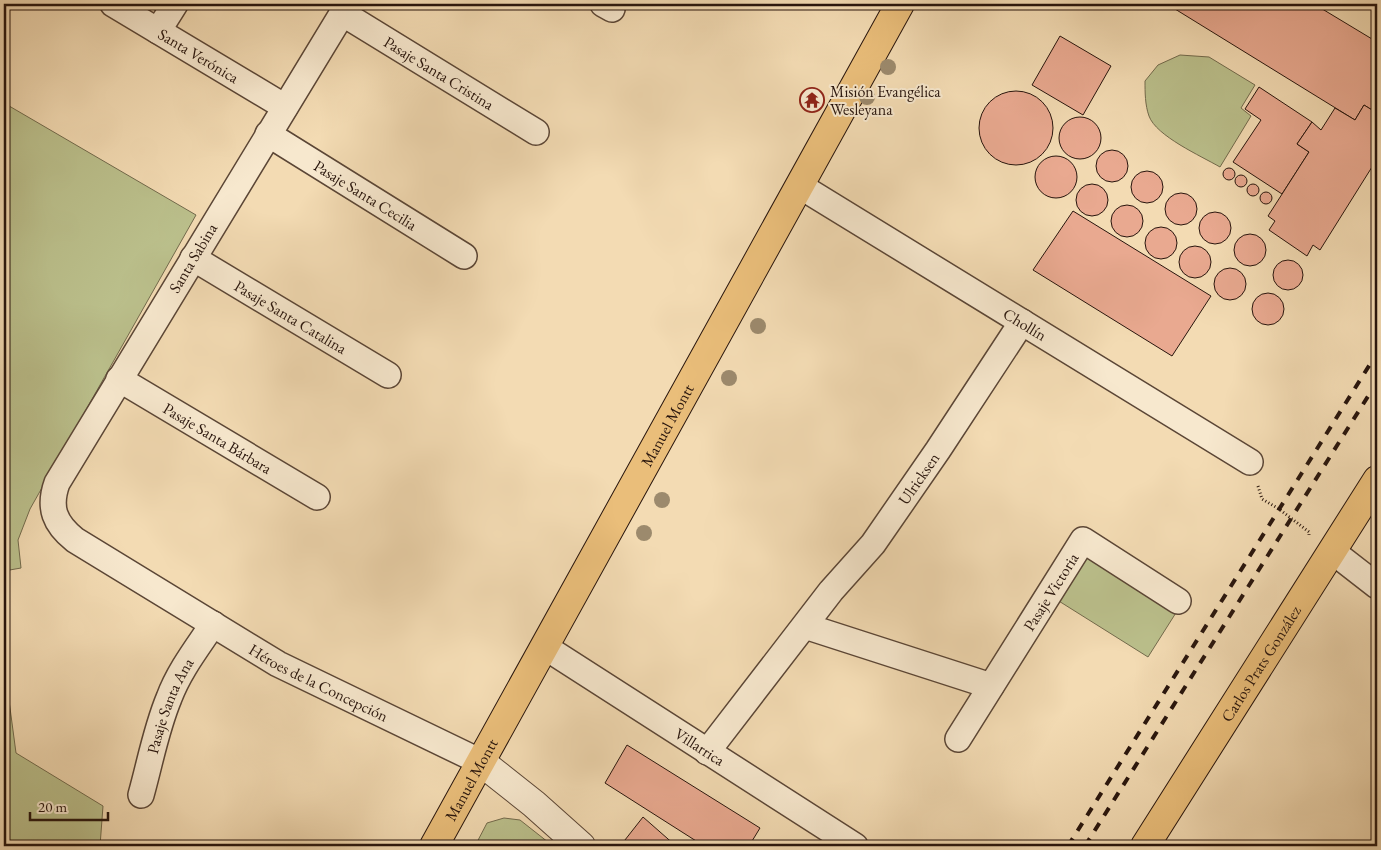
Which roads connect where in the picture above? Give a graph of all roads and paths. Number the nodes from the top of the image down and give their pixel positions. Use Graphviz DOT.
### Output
graph roads {
  1 [pos="113,4"];
  2 [pos="175,4"];
  3 [pos="900,4"];
  4 [pos="345,9"];
  5 [pos="158,31"];
  6 [pos="285,107"];
  7 [pos="536,132"];
  8 [pos="268,134"];
  9 [pos="800,186"];
  10 [pos="464,256"];
  11 [pos="193,258"];
  12 [pos="1022,322"];
  13 [pos="388,375"];
  14 [pos="119,379"];
  15 [pos="1250,462"];
  16 [pos="1377,480"];
  17 [pos="317,497"];
  18 [pos="56,516"];
  19 [pos="1327,559"];
  20 [pos="1377,586"];
  21 [pos="1178,601"];
  22 [pos="213,624"];
  23 [pos="805,626"];
  24 [pos="544,647"];
  25 [pos="991,686"];
  26 [pos="958,739"];
  27 [pos="707,752"];
  28 [pos="481,762"];
  29 [pos="141,795"];
  30 [pos="434,846"];
  31 [pos="581,846"];
  32 [pos="855,846"];
  33 [pos="1145,846"];
  1 -- 5 [label="street, Santa Verónica"];
  2 -- 5 [label="street"];
  3 -- 9 [label="main road, Manuel Montt"];
  4 -- 6 [label="street, Santa Sabina"];
  4 -- 7 [label="street, Pasaje Santa Cristina"];
  5 -- 6 [label="street, Santa Verónica"];
  6 -- 8 [label="street, Santa Sabina"];
  8 -- 10 [label="street, Pasaje Santa Cecilia"];
  8 -- 11 [label="street, Santa Sabina"];
  9 -- 12 [label="street, Chollín"];
  9 -- 24 [label="main road, Manuel Montt"];
  11 -- 13 [label="street, Pasaje Santa Catalina"];
  11 -- 14 [label="street, Santa Sabina"];
  12 -- 15 [label="street, Chollín"];
  12 -- 23 [label="street, Ulricksen"];
  14 -- 17 [label="street, Pasaje Santa Bárbara"];
  14 -- 18 [label="street, Santa Sabina"];
  15 -- 19 [label="path"];
  16 -- 19 [label="main road, Carlos Prats González"];
  18 -- 22 [label="street, Héroes de la Concepción"];
  19 -- 20 [label="street"];
  19 -- 33 [label="main road, Carlos Prats González"];
  21 -- 25 [label="street, Pasaje Victoria"];
  22 -- 28 [label="street, Héroes de la Concepción"];
  22 -- 29 [label="street, Pasaje Santa Ana"];
  23 -- 25 [label="street"];
  23 -- 27 [label="street, Ulricksen"];
  24 -- 27 [label="street, Villarrica"];
  24 -- 28 [label="main road, Manuel Montt"];
  25 -- 26 [label="street, Pasaje Victoria"];
  27 -- 32 [label="street, Villarrica"];
  28 -- 30 [label="main road, Manuel Montt"];
  28 -- 31 [label="street, Héroes de la Concepción"];
}
